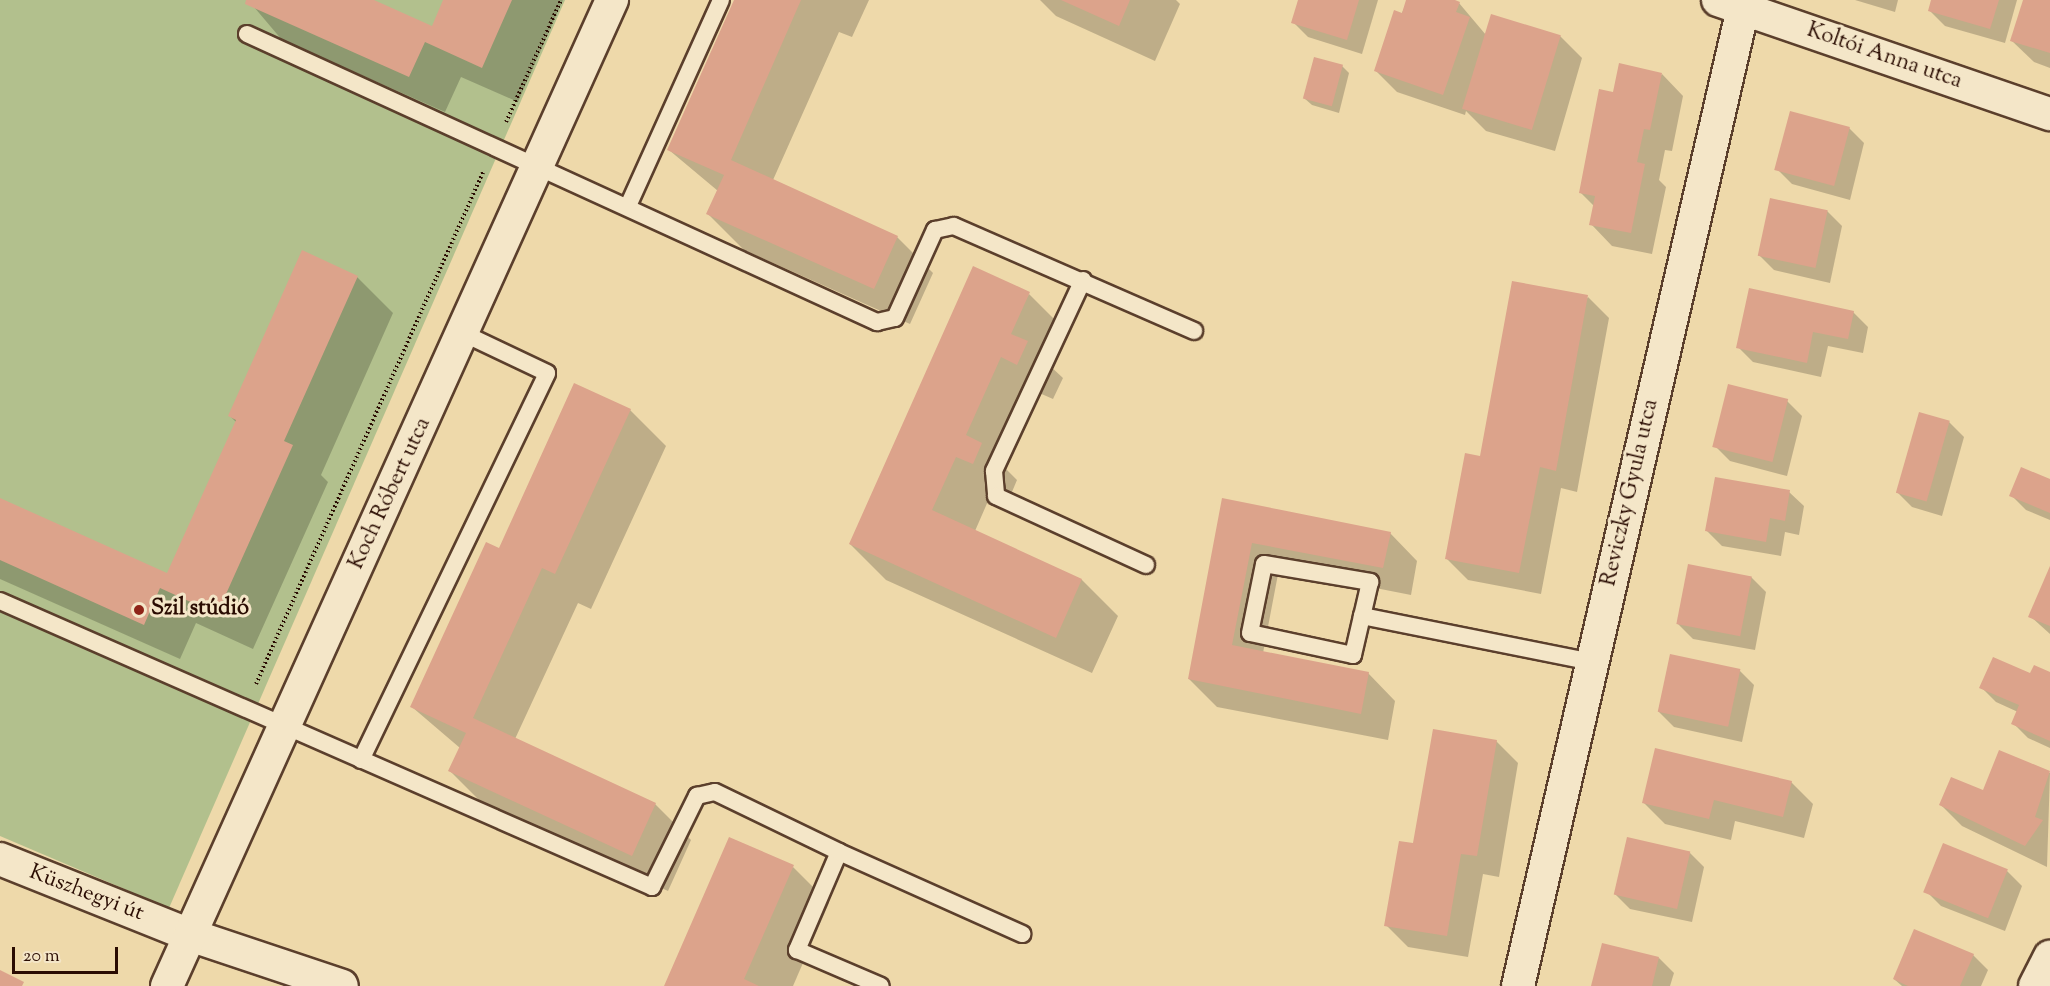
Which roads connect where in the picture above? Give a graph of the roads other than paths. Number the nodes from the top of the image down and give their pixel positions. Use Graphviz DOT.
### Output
graph roads {
  1 [pos="612,0"];
  2 [pos="721,0"];
  3 [pos="1735,3"];
  4 [pos="248,34"];
  5 [pos="2050,114"];
  6 [pos="537,166"];
  7 [pos="628,206"];
  8 [pos="1083,280"];
  9 [pos="1194,331"];
  10 [pos="465,334"];
  11 [pos="1146,565"];
  12 [pos="0,601"];
  13 [pos="1362,616"];
  14 [pos="1592,662"];
  15 [pos="285,723"];
  16 [pos="362,760"];
  17 [pos="839,852"];
  18 [pos="0,859"];
  19 [pos="1022,934"];
  20 [pos="190,935"];
  21 [pos="2050,957"];
  22 [pos="167,986"];
  23 [pos="342,986"];
  24 [pos="881,986"];
  25 [pos="1518,986"];
  26 [pos="2035,986"];
  1 -- 6 [label="street, Koch Róbert utca"];
  2 -- 7 [label="lane"];
  3 -- 5 [label="street, Koltói Anna utca"];
  3 -- 14 [label="street, Reviczky Gyula utca"];
  4 -- 6 [label="lane"];
  6 -- 7 [label="lane"];
  6 -- 10 [label="street, Koch Róbert utca"];
  7 -- 8 [label="lane"];
  8 -- 9 [label="lane"];
  8 -- 11 [label="lane"];
  10 -- 15 [label="street, Koch Róbert utca"];
  10 -- 16 [label="lane"];
  12 -- 15 [label="lane"];
  13 -- 13 [label="lane"];
  13 -- 14 [label="lane"];
  14 -- 25 [label="street, Reviczky Gyula utca"];
  15 -- 16 [label="lane"];
  15 -- 20 [label="street, Koch Róbert utca"];
  16 -- 17 [label="lane"];
  17 -- 19 [label="lane"];
  17 -- 24 [label="lane"];
  18 -- 20 [label="street, Küszhegyi út"];
  20 -- 22 [label="street, Koch Róbert utca"];
  20 -- 23 [label="street, Küszhegyi út"];
  21 -- 26 [label="street"];
}
